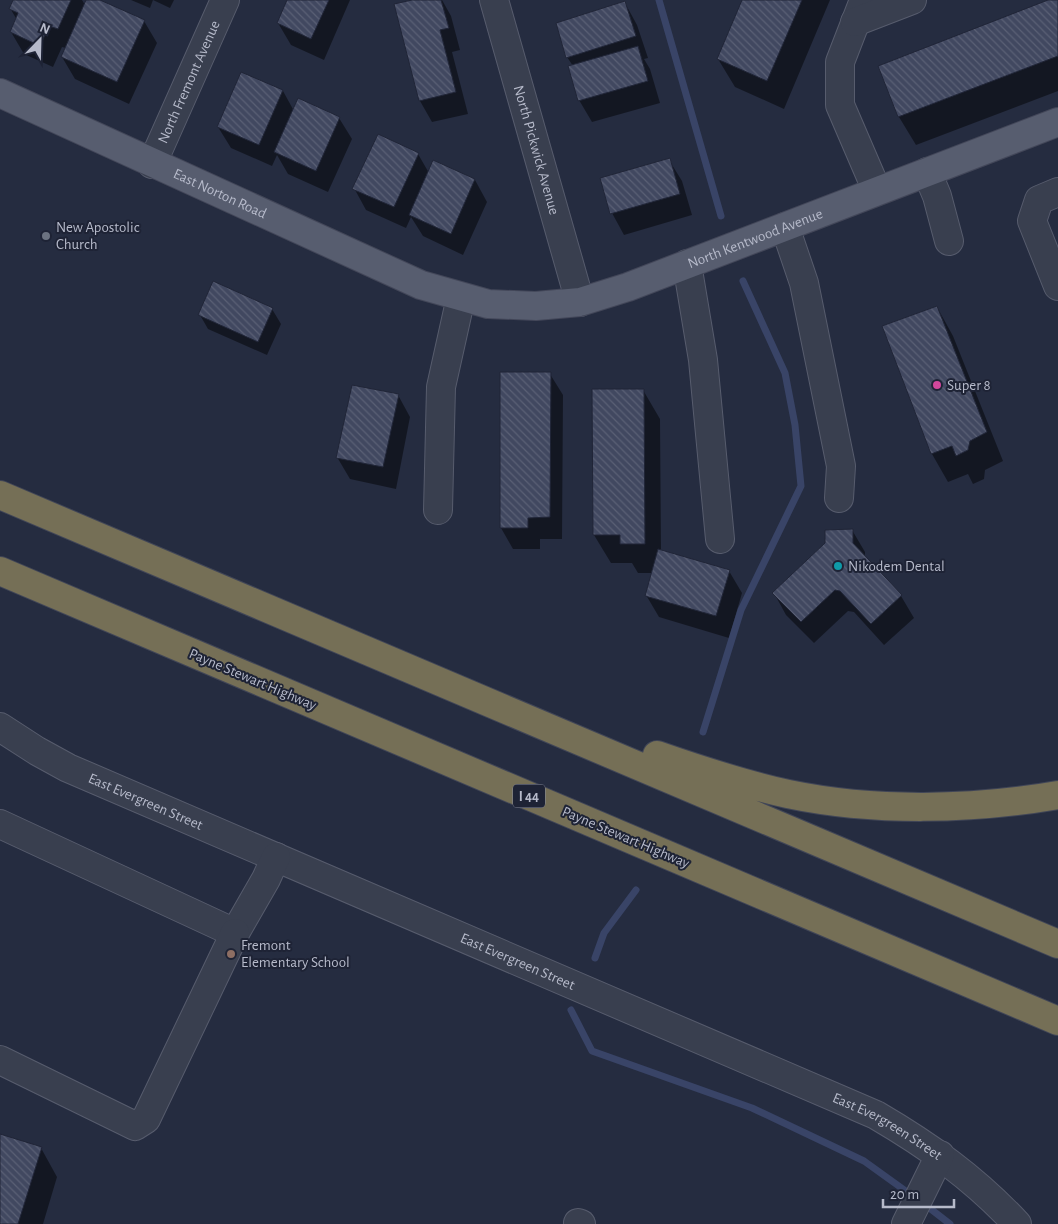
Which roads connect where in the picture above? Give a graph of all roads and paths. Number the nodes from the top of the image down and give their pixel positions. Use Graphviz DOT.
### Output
graph roads {
  1 [pos="225,0"];
  2 [pos="494,0"];
  3 [pos="912,0"];
  4 [pos="860,11"];
  5 [pos="0,93"];
  6 [pos="1058,122"];
  7 [pos="152,164"];
  8 [pos="927,172"];
  9 [pos="877,191"];
  10 [pos="1058,192"];
  11 [pos="785,227"];
  12 [pos="950,241"];
  13 [pos="687,264"];
  14 [pos="1058,286"];
  15 [pos="452,294"];
  16 [pos="580,302"];
  17 [pos="0,495"];
  18 [pos="839,498"];
  19 [pos="438,510"];
  20 [pos="720,539"];
  21 [pos="0,571"];
  22 [pos="410,668"];
  23 [pos="0,727"];
  24 [pos="1058,795"];
  25 [pos="0,824"];
  26 [pos="276,857"];
  27 [pos="795,909"];
  28 [pos="235,933"];
  29 [pos="1058,944"];
  30 [pos="1058,1021"];
  31 [pos="1058,1041"];
  32 [pos="0,1060"];
  33 [pos="940,1155"];
  34 [pos="913,1207"];
  35 [pos="1017,1224"];
  1 -- 7 [label="street, North Fremont Avenue"];
  2 -- 16 [label="street, North Pickwick Avenue"];
  3 -- 4 [label="street"];
  4 -- 9 [label="street"];
  5 -- 7 [label="main road, East Norton Road"];
  6 -- 8 [label="main road, North Kentwood Avenue"];
  7 -- 15 [label="main road, East Norton Road"];
  8 -- 9 [label="main road, North Kentwood Avenue"];
  8 -- 12 [label="street"];
  9 -- 11 [label="main road, North Kentwood Avenue"];
  10 -- 14 [label="street"];
  11 -- 13 [label="main road, North Kentwood Avenue"];
  11 -- 18 [label="street"];
  13 -- 16 [label="main road, North Kentwood Avenue"];
  13 -- 20 [label="street"];
  15 -- 16 [label="main road, North Kentwood Avenue"];
  15 -- 19 [label="street"];
  17 -- 22 [label="highway"];
  21 -- 27 [label="highway, Payne Stewart Highway / I 44"];
  22 -- 24 [label="highway"];
  22 -- 29 [label="highway"];
  23 -- 26 [label="street, East Evergreen Street"];
  25 -- 28 [label="street"];
  26 -- 28 [label="street"];
  26 -- 33 [label="street, East Evergreen Street"];
  27 -- 30 [label="highway, Payne Stewart Highway / I 44"];
  27 -- 31 [label="highway"];
  28 -- 32 [label="street"];
  33 -- 34 [label="street"];
  33 -- 35 [label="street, East Evergreen Street"];
}
